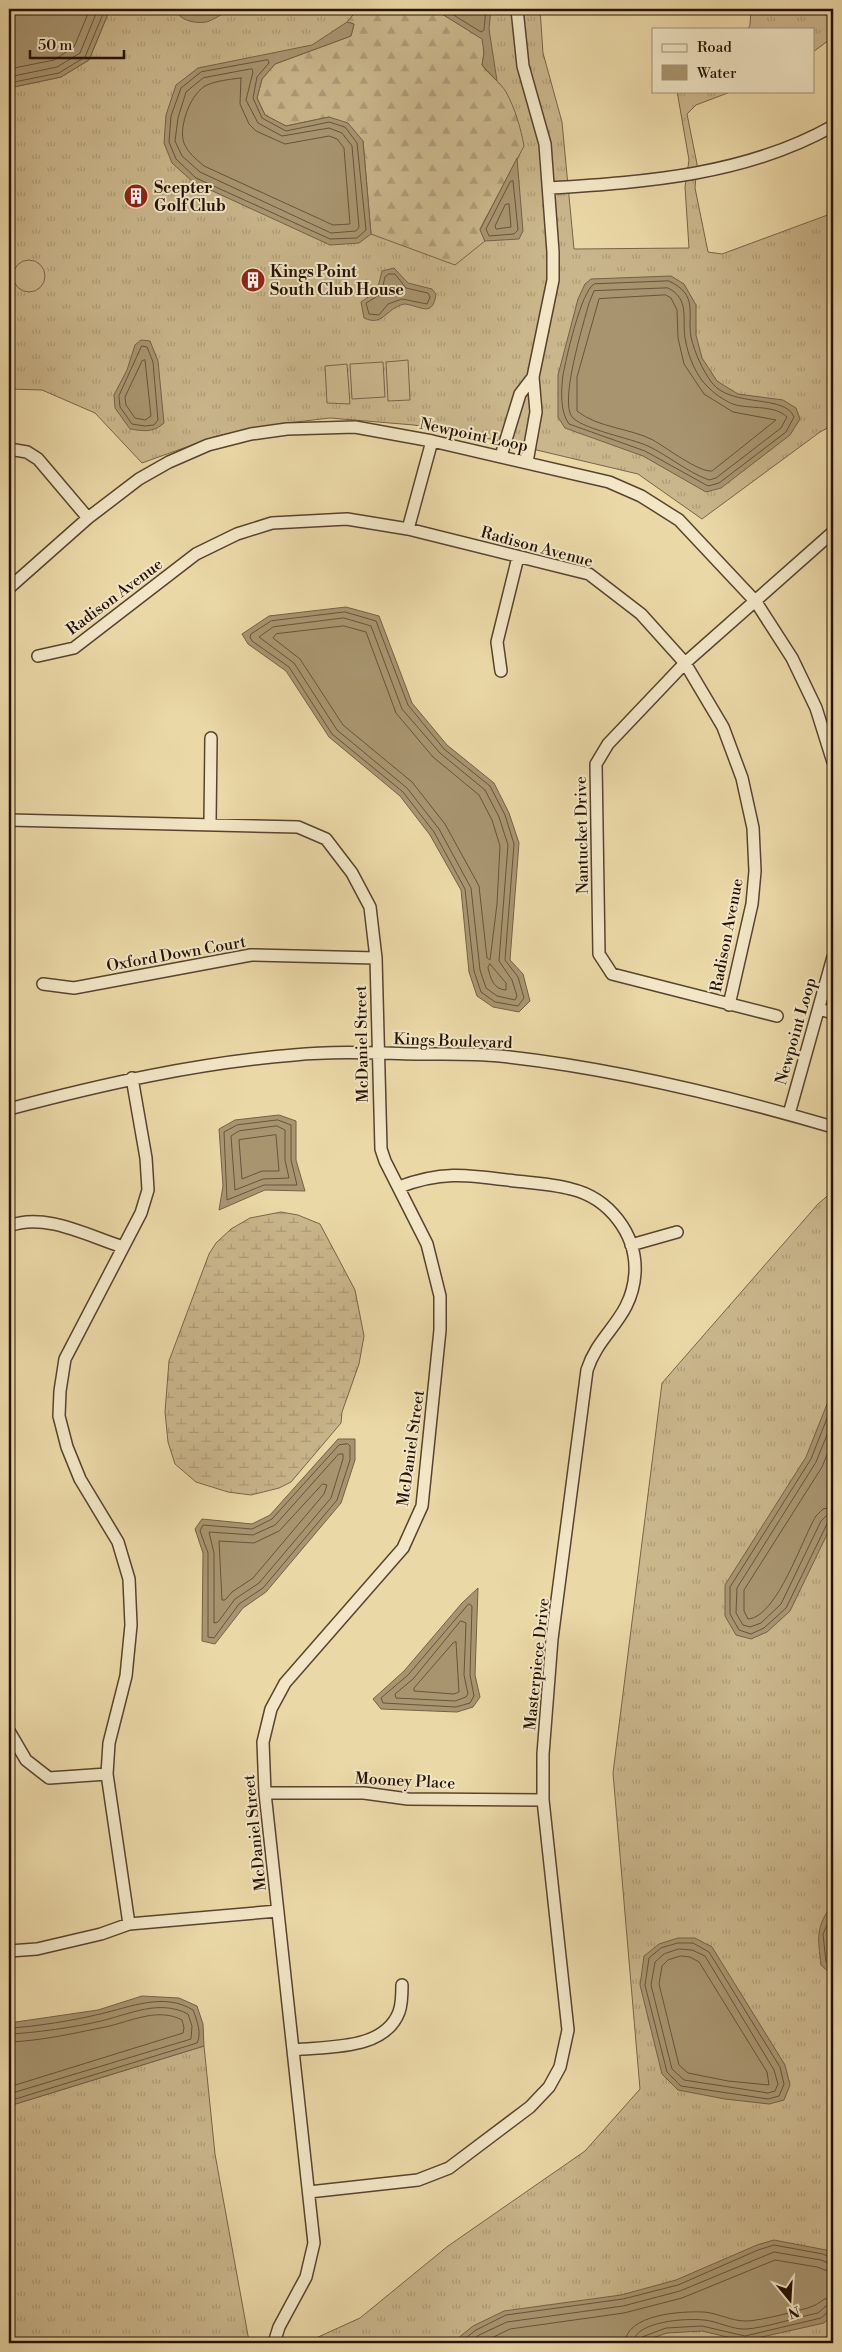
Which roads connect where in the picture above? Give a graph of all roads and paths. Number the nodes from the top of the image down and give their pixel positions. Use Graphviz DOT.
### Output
graph roads {
  1 [pos="517,9"];
  2 [pos="833,126"];
  3 [pos="549,188"];
  4 [pos="533,377"];
  5 [pos="432,440"];
  6 [pos="9,450"];
  7 [pos="501,456"];
  8 [pos="527,462"];
  9 [pos="88,518"];
  10 [pos="408,529"];
  11 [pos="833,532"];
  12 [pos="518,557"];
  13 [pos="9,588"];
  14 [pos="756,602"];
  15 [pos="38,656"];
  16 [pos="685,662"];
  17 [pos="501,671"];
  18 [pos="210,738"];
  19 [pos="831,744"];
  20 [pos="833,762"];
  21 [pos="9,820"];
  22 [pos="210,823"];
  23 [pos="376,958"];
  24 [pos="833,958"];
  25 [pos="43,984"];
  26 [pos="729,1005"];
  27 [pos="819,1008"];
  28 [pos="833,1013"];
  29 [pos="776,1016"];
  30 [pos="377,1053"];
  31 [pos="132,1078"];
  32 [pos="9,1109"];
  33 [pos="789,1114"];
  34 [pos="833,1127"];
  35 [pos="399,1187"];
  36 [pos="9,1226"];
  37 [pos="677,1232"];
  38 [pos="631,1245"];
  39 [pos="122,1247"];
  40 [pos="9,1731"];
  41 [pos="107,1774"];
  42 [pos="265,1794"];
  43 [pos="543,1800"];
  44 [pos="278,1911"];
  45 [pos="129,1924"];
  46 [pos="9,1951"];
  47 [pos="402,1985"];
  48 [pos="294,2050"];
  49 [pos="309,2192"];
  50 [pos="274,2343"];
  1 -- 3 [label="street"];
  2 -- 3 [label="street"];
  3 -- 4 [label="street"];
  4 -- 7 [label="street"];
  4 -- 8 [label="street"];
  5 -- 7 [label="street, Newpoint Loop"];
  5 -- 9 [label="street, Newpoint Loop"];
  5 -- 10 [label="street"];
  6 -- 9 [label="street"];
  7 -- 8 [label="street, Newpoint Loop"];
  8 -- 14 [label="street, Newpoint Loop"];
  9 -- 13 [label="street, Newpoint Loop"];
  10 -- 12 [label="street, Radison Avenue"];
  10 -- 15 [label="street, Radison Avenue"];
  11 -- 14 [label="street, Nantucket Drive"];
  12 -- 16 [label="street, Radison Avenue"];
  12 -- 17 [label="street"];
  14 -- 16 [label="street, Nantucket Drive"];
  14 -- 19 [label="street, Newpoint Loop"];
  16 -- 26 [label="street, Radison Avenue"];
  16 -- 26 [label="street, Nantucket Drive"];
  18 -- 22 [label="street"];
  19 -- 20 [label="street, Newpoint Loop"];
  21 -- 22 [label="street, McDaniel Street"];
  22 -- 23 [label="street, McDaniel Street"];
  23 -- 25 [label="street, Oxford Down Court"];
  23 -- 30 [label="street, McDaniel Street"];
  24 -- 27 [label="street, Newpoint Loop"];
  26 -- 29 [label="street, Nantucket Drive"];
  27 -- 28 [label="street"];
  27 -- 33 [label="street, Newpoint Loop"];
  30 -- 31 [label="street, Kings Boulevard"];
  30 -- 33 [label="street, Kings Boulevard"];
  30 -- 35 [label="street, McDaniel Street"];
  31 -- 32 [label="street, Kings Boulevard"];
  31 -- 39 [label="street"];
  33 -- 34 [label="street, Kings Boulevard"];
  35 -- 38 [label="street, Masterpiece Drive"];
  35 -- 42 [label="street, McDaniel Street"];
  36 -- 39 [label="street"];
  37 -- 38 [label="street"];
  38 -- 43 [label="street, Masterpiece Drive"];
  39 -- 41 [label="street"];
  40 -- 41 [label="street"];
  41 -- 45 [label="street"];
  42 -- 43 [label="street, Mooney Place"];
  42 -- 44 [label="street, McDaniel Street"];
  43 -- 49 [label="street, Masterpiece Drive"];
  44 -- 45 [label="street"];
  44 -- 48 [label="street, McDaniel Street"];
  45 -- 46 [label="street"];
  47 -- 48 [label="street"];
  48 -- 49 [label="street, McDaniel Street"];
  49 -- 50 [label="street, McDaniel Street"];
}
